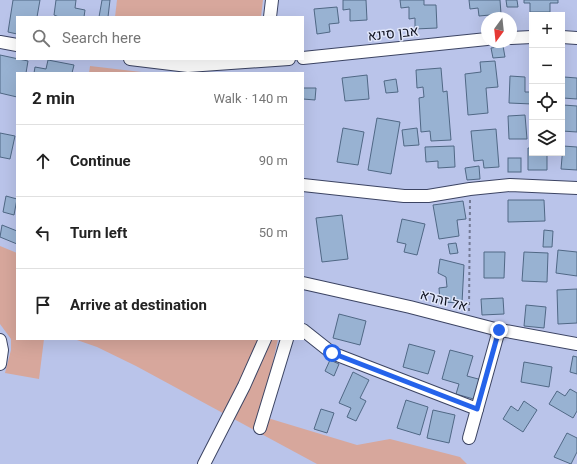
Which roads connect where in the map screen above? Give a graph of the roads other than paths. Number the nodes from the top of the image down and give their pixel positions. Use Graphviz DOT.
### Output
graph roads {
  1 [pos="272,0"];
  2 [pos="270,16"];
  3 [pos="529,37"];
  4 [pos="565,37"];
  5 [pos="517,38"];
  6 [pos="577,38"];
  7 [pos="481,40"];
  8 [pos="0,42"];
  9 [pos="16,45"];
  10 [pos="304,58"];
  11 [pos="135,60"];
  12 [pos="284,60"];
  13 [pos="265,64"];
  14 [pos="176,69"];
  15 [pos="304,185"];
  16 [pos="577,188"];
  17 [pos="304,283"];
  18 [pos="499,330"];
  19 [pos="304,331"];
  20 [pos="0,340"];
  21 [pos="265,340"];
  22 [pos="287,340"];
  23 [pos="577,344"];
  24 [pos="0,364"];
  25 [pos="477,409"];
  26 [pos="260,428"];
  27 [pos="470,438"];
  28 [pos="204,464"];
  1 -- 2 [label="street"];
  3 -- 5 [label="street"];
  4 -- 6 [label="street"];
  7 -- 10 [label="street, אבן סינא"];
  8 -- 9 [label="street"];
  11 -- 14 [label="street"];
  12 -- 13 [label="street"];
  13 -- 14 [label="street"];
  15 -- 16 [label="street"];
  17 -- 18 [label="street, אל זהרא"];
  18 -- 23 [label="street, אל זהרא"];
  18 -- 25 [label="street"];
  19 -- 25 [label="street"];
  20 -- 24 [label="street"];
  21 -- 28 [label="street"];
  22 -- 26 [label="street"];
  25 -- 27 [label="street"];
}
